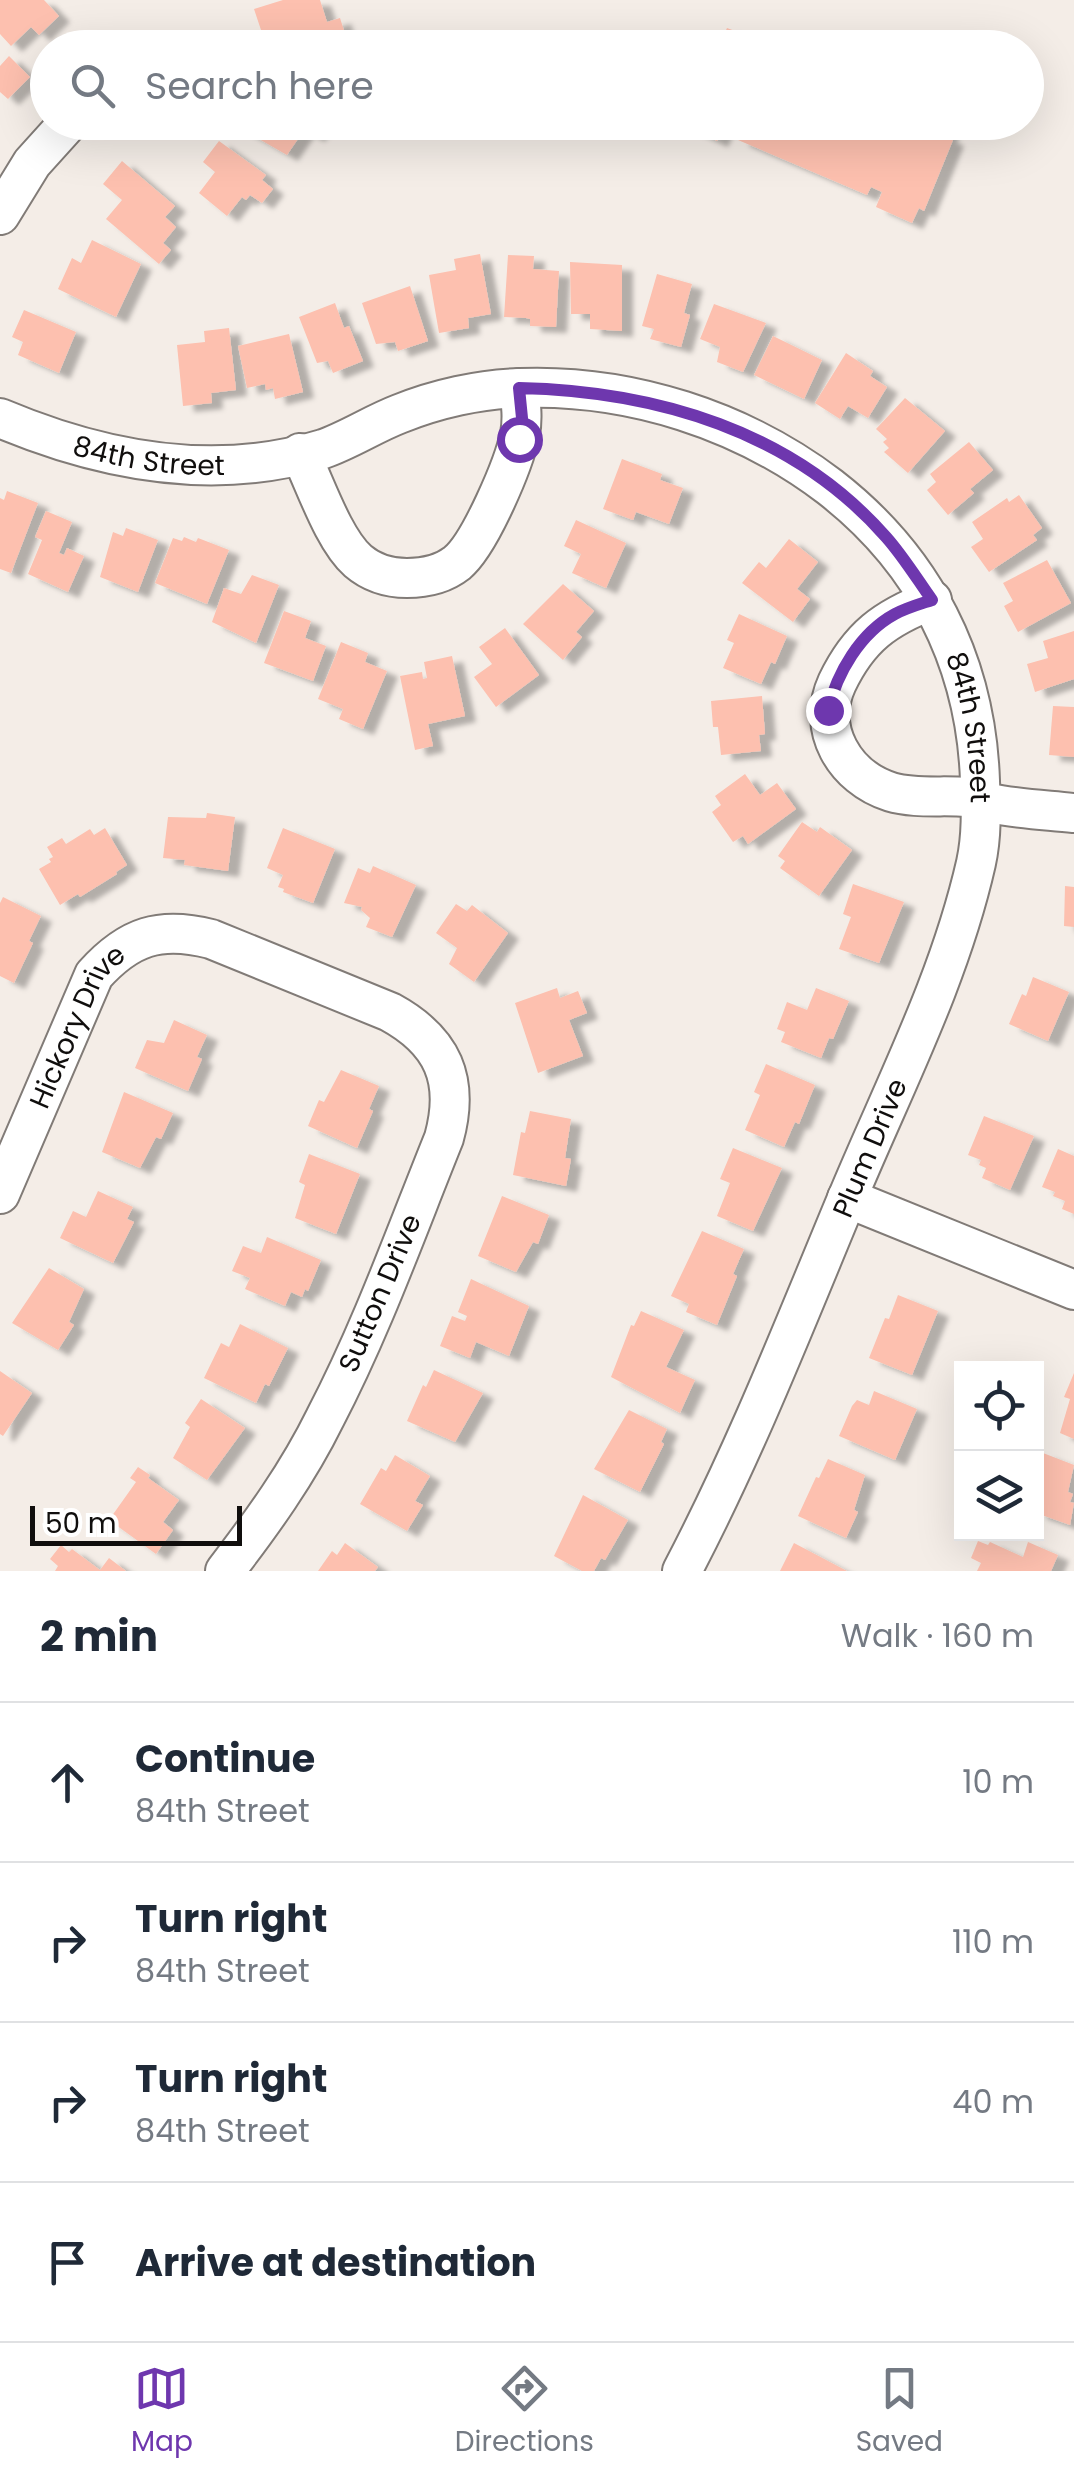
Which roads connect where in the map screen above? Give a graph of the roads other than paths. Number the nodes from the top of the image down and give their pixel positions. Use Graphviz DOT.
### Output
graph roads {
  1 [pos="53,140"];
  2 [pos="0,214"];
  3 [pos="519,388"];
  4 [pos="0,418"];
  5 [pos="300,453"];
  6 [pos="932,600"];
  7 [pos="980,800"];
  8 [pos="1074,813"];
  9 [pos="390,1012"];
  10 [pos="0,1194"];
  11 [pos="847,1198"];
  12 [pos="1074,1290"];
  13 [pos="225,1571"];
  14 [pos="682,1571"];
  1 -- 2 [label="street"];
  3 -- 5 [label="street, 84th Street"];
  3 -- 5 [label="street"];
  3 -- 6 [label="street, 84th Street"];
  4 -- 5 [label="street, 84th Street"];
  6 -- 7 [label="street, 84th Street"];
  6 -- 7 [label="street, 84th Street"];
  7 -- 8 [label="street"];
  7 -- 11 [label="street, Plum Drive"];
  9 -- 10 [label="street, Hickory Drive"];
  9 -- 13 [label="street, Sutton Drive"];
  11 -- 12 [label="street"];
  11 -- 14 [label="street, Plum Drive"];
}
